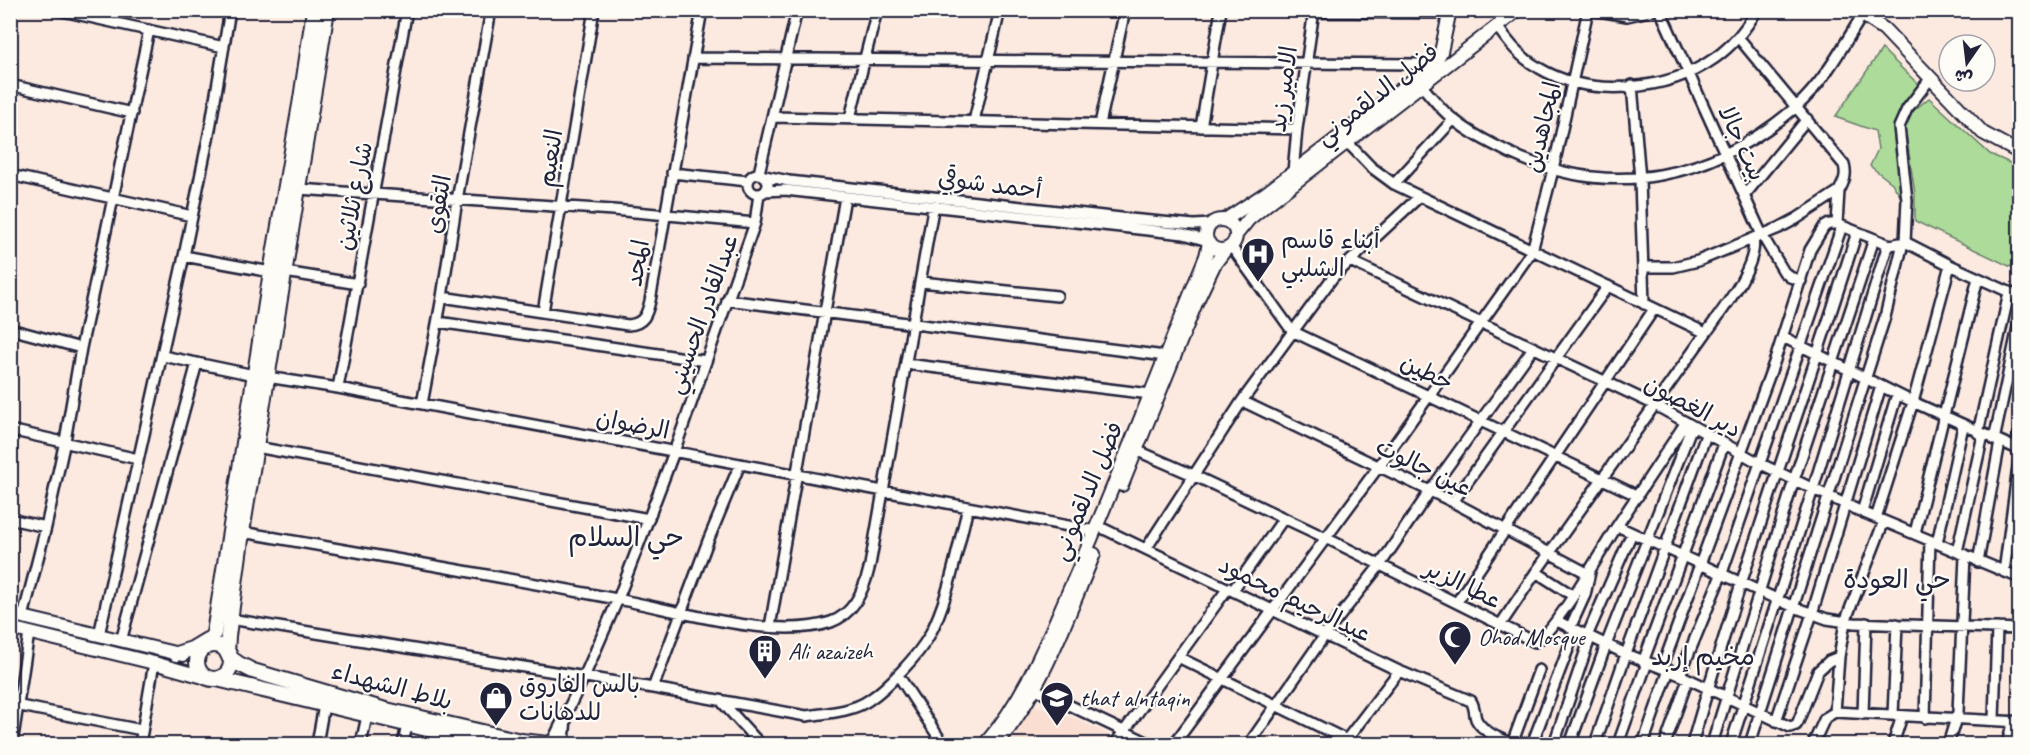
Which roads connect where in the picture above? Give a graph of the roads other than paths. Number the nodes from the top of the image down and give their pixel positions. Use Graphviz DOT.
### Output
graph roads {
  1 [pos="58,10"];
  2 [pos="230,10"];
  3 [pos="314,10"];
  4 [pos="327,10"];
  5 [pos="407,10"];
  6 [pos="491,10"];
  7 [pos="594,10"];
  8 [pos="702,10"];
  9 [pos="797,10"];
  10 [pos="877,10"];
  11 [pos="1000,10"];
  12 [pos="1125,10"];
  13 [pos="1221,10"];
  14 [pos="1518,10"];
  15 [pos="1588,10"];
  16 [pos="1594,10"];
  17 [pos="1654,10"];
  18 [pos="1660,10"];
  19 [pos="1757,10"];
  20 [pos="1314,11"];
  21 [pos="1449,12"];
  22 [pos="1859,12"];
  23 [pos="79,13"];
  24 [pos="1497,26"];
  25 [pos="149,30"];
  26 [pos="1738,37"];
  27 [pos="224,47"];
  28 [pos="1441,52"];
  29 [pos="693,58"];
  30 [pos="787,58"];
  31 [pos="865,59"];
  32 [pos="1456,59"];
  33 [pos="988,60"];
  34 [pos="1114,60"];
  35 [pos="1212,62"];
  36 [pos="1306,64"];
  37 [pos="1431,66"];
  38 [pos="1688,73"];
  39 [pos="1930,79"];
  40 [pos="1572,82"];
  41 [pos="10,85"];
  42 [pos="1632,85"];
  43 [pos="1422,86"];
  44 [pos="1797,106"];
  45 [pos="132,113"];
  46 [pos="773,117"];
  47 [pos="850,118"];
  48 [pos="1807,119"];
  49 [pos="1454,120"];
  50 [pos="974,121"];
  51 [pos="1100,124"];
  52 [pos="1201,128"];
  53 [pos="1297,129"];
  54 [pos="1347,142"];
  55 [pos="2019,153"];
  56 [pos="1725,155"];
  57 [pos="1553,170"];
  58 [pos="1293,172"];
  59 [pos="672,173"];
  60 [pos="10,175"];
  61 [pos="762,175"];
  62 [pos="1640,179"];
  63 [pos="748,182"];
  64 [pos="1394,184"];
  65 [pos="298,189"];
  66 [pos="1839,191"];
  67 [pos="762,192"];
  68 [pos="374,194"];
  69 [pos="1744,196"];
  70 [pos="845,197"];
  71 [pos="1419,197"];
  72 [pos="114,198"];
  73 [pos="458,200"];
  74 [pos="935,202"];
  75 [pos="561,207"];
  76 [pos="665,214"];
  77 [pos="192,216"];
  78 [pos="1225,220"];
  79 [pos="755,223"];
  80 [pos="1211,224"];
  81 [pos="1840,225"];
  82 [pos="1857,232"];
  83 [pos="1757,237"];
  84 [pos="1874,239"];
  85 [pos="1208,242"];
  86 [pos="1904,242"];
  87 [pos="1231,243"];
  88 [pos="1888,244"];
  89 [pos="1532,251"];
  90 [pos="184,256"];
  91 [pos="1350,261"];
  92 [pos="1950,265"];
  93 [pos="1644,267"];
  94 [pos="271,272"];
  95 [pos="285,272"];
  96 [pos="1978,278"];
  97 [pos="1801,281"];
  98 [pos="921,282"];
  99 [pos="358,284"];
  100 [pos="1608,286"];
  101 [pos="2009,293"];
  102 [pos="1057,296"];
  103 [pos="442,297"];
  104 [pos="2019,297"];
  105 [pos="727,300"];
  106 [pos="1644,304"];
  107 [pos="1654,309"];
  108 [pos="543,312"];
  109 [pos="825,314"];
  110 [pos="2019,318"];
  111 [pos="438,322"];
  112 [pos="1480,323"];
  113 [pos="914,324"];
  114 [pos="10,329"];
  115 [pos="1292,331"];
  116 [pos="1706,333"];
  117 [pos="1783,337"];
  118 [pos="1802,347"];
  119 [pos="81,348"];
  120 [pos="1533,348"];
  121 [pos="1818,355"];
  122 [pos="1165,356"];
  123 [pos="163,357"];
  124 [pos="1556,360"];
  125 [pos="706,361"];
  126 [pos="1833,362"];
  127 [pos="197,363"];
  128 [pos="906,364"];
  129 [pos="1850,370"];
  130 [pos="261,376"];
  131 [pos="1866,378"];
  132 [pos="1606,383"];
  133 [pos="1881,386"];
  134 [pos="338,388"];
  135 [pos="1150,394"];
  136 [pos="1897,394"];
  137 [pos="1428,395"];
  138 [pos="1242,401"];
  139 [pos="1913,402"];
  140 [pos="422,404"];
  141 [pos="1655,405"];
  142 [pos="1943,417"];
  143 [pos="1482,420"];
  144 [pos="1689,424"];
  145 [pos="1963,426"];
  146 [pos="2019,427"];
  147 [pos="10,430"];
  148 [pos="1503,431"];
  149 [pos="1981,434"];
  150 [pos="1706,435"];
  151 [pos="65,441"];
  152 [pos="1997,441"];
  153 [pos="1724,444"];
  154 [pos="256,447"];
  155 [pos="1132,449"];
  156 [pos="2018,450"];
  157 [pos="674,452"];
  158 [pos="1740,453"];
  159 [pos="1555,456"];
  160 [pos="138,459"];
  161 [pos="740,464"];
  162 [pos="1761,464"];
  163 [pos="1379,466"];
  164 [pos="1778,472"];
  165 [pos="797,474"];
  166 [pos="1193,475"];
  167 [pos="1602,479"];
  168 [pos="1794,480"];
  169 [pos="1813,489"];
  170 [pos="883,490"];
  171 [pos="1430,491"];
  172 [pos="1638,496"];
  173 [pos="1828,496"];
  174 [pos="1453,502"];
  175 [pos="1846,505"];
  176 [pos="968,508"];
  177 [pos="1862,512"];
  178 [pos="1284,518"];
  179 [pos="10,519"];
  180 [pos="649,519"];
  181 [pos="1880,519"];
  182 [pos="1617,526"];
  183 [pos="46,527"];
  184 [pos="1506,529"];
  185 [pos="1099,530"];
  186 [pos="242,532"];
  187 [pos="1632,533"];
  188 [pos="1915,533"];
  189 [pos="1326,538"];
  190 [pos="1646,540"];
  191 [pos="1934,541"];
  192 [pos="1146,549"];
  193 [pos="1665,549"];
  194 [pos="1550,552"];
  195 [pos="1961,554"];
  196 [pos="1683,557"];
  197 [pos="1978,562"];
  198 [pos="1380,565"];
  199 [pos="1700,565"];
  200 [pos="1589,569"];
  201 [pos="1536,572"];
  202 [pos="2004,572"];
  203 [pos="1722,573"];
  204 [pos="2019,578"];
  205 [pos="1740,582"];
  206 [pos="1230,589"];
  207 [pos="1759,591"];
  208 [pos="1572,595"];
  209 [pos="618,599"];
  210 [pos="1777,599"];
  211 [pos="1457,602"];
  212 [pos="1794,608"];
  213 [pos="1272,610"];
  214 [pos="680,612"];
  215 [pos="1812,614"];
  216 [pos="17,616"];
  217 [pos="230,619"];
  218 [pos="1557,621"];
  219 [pos="1845,622"];
  220 [pos="1866,623"];
  221 [pos="1501,624"];
  222 [pos="1897,624"];
  223 [pos="1929,625"];
  224 [pos="1962,626"];
  225 [pos="770,627"];
  226 [pos="10,628"];
  227 [pos="1997,628"];
  228 [pos="1573,629"];
  229 [pos="2019,629"];
  230 [pos="29,633"];
  231 [pos="99,635"];
  232 [pos="1325,635"];
  233 [pos="1589,637"];
  234 [pos="121,641"];
  235 [pos="213,641"];
  236 [pos="1606,645"];
  237 [pos="176,654"];
  238 [pos="1626,654"];
  239 [pos="228,655"];
  240 [pos="1178,657"];
  241 [pos="1839,657"];
  242 [pos="1645,662"];
  243 [pos="154,663"];
  244 [pos="244,668"];
  245 [pos="1665,669"];
  246 [pos="1539,670"];
  247 [pos="1399,671"];
  248 [pos="898,675"];
  249 [pos="584,677"];
  250 [pos="1684,677"];
  251 [pos="212,678"];
  252 [pos="1223,680"];
  253 [pos="236,682"];
  254 [pos="653,688"];
  255 [pos="1708,688"];
  256 [pos="1035,689"];
  257 [pos="1725,697"];
  258 [pos="721,701"];
  259 [pos="14,704"];
  260 [pos="324,705"];
  261 [pos="1742,705"];
  262 [pos="1276,706"];
  263 [pos="1835,712"];
  264 [pos="1760,714"];
  265 [pos="1863,714"];
  266 [pos="367,716"];
  267 [pos="1898,716"];
  268 [pos="1925,717"];
  269 [pos="1957,717"];
  270 [pos="1994,719"];
  271 [pos="1776,721"];
  272 [pos="2016,721"];
  273 [pos="407,725"];
  274 [pos="142,730"];
  275 [pos="1125,731"];
  276 [pos="453,740"];
  277 [pos="1348,743"];
  278 [pos="12,744"];
  279 [pos="140,744"];
  280 [pos="317,744"];
  281 [pos="361,744"];
  282 [pos="403,744"];
  283 [pos="490,744"];
  284 [pos="556,744"];
  285 [pos="760,744"];
  286 [pos="943,744"];
  287 [pos="985,744"];
  288 [pos="997,744"];
  289 [pos="1115,744"];
  290 [pos="1151,744"];
  291 [pos="1174,744"];
  292 [pos="1249,744"];
  293 [pos="1512,744"];
  294 [pos="1532,744"];
  295 [pos="1554,744"];
  296 [pos="1570,744"];
  297 [pos="1595,744"];
  298 [pos="1618,744"];
  299 [pos="1643,744"];
  300 [pos="1665,744"];
  301 [pos="1692,744"];
  302 [pos="1712,744"];
  303 [pos="1731,744"];
  304 [pos="1750,744"];
  305 [pos="1813,744"];
  306 [pos="1893,744"];
  307 [pos="1948,744"];
  308 [pos="2007,744"];
  1 -- 23 [label="street"];
  2 -- 27 [label="street"];
  3 -- 94 [label="main road"];
  4 -- 65 [label="main road"];
  5 -- 68 [label="street, شارع ثلاثين"];
  6 -- 73 [label="street, التقوى"];
  7 -- 75 [label="street, النعيم"];
  8 -- 29 [label="street, المجد"];
  9 -- 30 [label="street"];
  10 -- 31 [label="street"];
  11 -- 33 [label="street"];
  12 -- 34 [label="street"];
  13 -- 35 [label="street"];
  14 -- 24 [label="main road, فضل الدلقموني"];
  15 -- 40 [label="street, المجاهدين"];
  16 -- 17 [label="street"];
  18 -- 38 [label="street, بيت جالا"];
  19 -- 26 [label="street"];
  20 -- 21 [label="street"];
  20 -- 36 [label="street, الامير زيد"];
  21 -- 28 [label="main road"];
  22 -- 39 [label="main road"];
  22 -- 44 [label="street"];
  23 -- 25 [label="street"];
  24 -- 32 [label="main road, فضل الدلقموني"];
  24 -- 40 [label="street"];
  25 -- 27 [label="street"];
  25 -- 45 [label="street"];
  26 -- 38 [label="street"];
  26 -- 44 [label="street"];
  27 -- 77 [label="street"];
  28 -- 32 [label="main road"];
  28 -- 37 [label="main road"];
  29 -- 30 [label="street"];
  29 -- 59 [label="street, المجد"];
  30 -- 31 [label="street"];
  30 -- 46 [label="street"];
  31 -- 33 [label="street"];
  31 -- 47 [label="street"];
  32 -- 43 [label="main road, فضل الدلقموني"];
  33 -- 34 [label="street"];
  33 -- 50 [label="street"];
  34 -- 35 [label="street"];
  34 -- 51 [label="street"];
  35 -- 36 [label="street"];
  35 -- 52 [label="street"];
  36 -- 37 [label="street"];
  36 -- 53 [label="street, الامير زيد"];
  37 -- 58 [label="main road"];
  38 -- 42 [label="street"];
  38 -- 56 [label="street, بيت جالا"];
  39 -- 55 [label="main road"];
  39 -- 86 [label="street"];
  40 -- 42 [label="street"];
  40 -- 57 [label="street, المجاهدين"];
  41 -- 45 [label="street"];
  42 -- 62 [label="street"];
  43 -- 49 [label="street"];
  43 -- 54 [label="main road, فضل الدلقموني"];
  44 -- 48 [label="street"];
  44 -- 56 [label="street"];
  45 -- 72 [label="street"];
  46 -- 47 [label="street"];
  46 -- 61 [label="street"];
  47 -- 50 [label="street"];
  48 -- 66 [label="street"];
  48 -- 69 [label="street"];
  49 -- 57 [label="street"];
  49 -- 64 [label="street"];
  50 -- 51 [label="street"];
  51 -- 52 [label="street"];
  52 -- 53 [label="street"];
  53 -- 58 [label="street, الامير زيد"];
  54 -- 64 [label="street"];
  54 -- 87 [label="main road, فضل الدلقموني"];
  56 -- 62 [label="street"];
  56 -- 69 [label="street, بيت جالا"];
  57 -- 62 [label="street"];
  57 -- 89 [label="street, المجاهدين"];
  58 -- 78 [label="main road"];
  59 -- 63 [label="street"];
  59 -- 76 [label="street, المجد"];
  60 -- 72 [label="street"];
  61 -- 63 [label="street"];
  61 -- 67 [label="street"];
  61 -- 74 [label="street, أحمد شوقي"];
  62 -- 93 [label="street"];
  63 -- 67 [label="street"];
  64 -- 71 [label="street"];
  65 -- 68 [label="street"];
  65 -- 95 [label="main road"];
  66 -- 81 [label="street"];
  66 -- 83 [label="street"];
  67 -- 70 [label="street, أحمد شوقي"];
  67 -- 79 [label="street, عبدالقادر الحسيني"];
  68 -- 73 [label="street"];
  68 -- 99 [label="street, شارع ثلاثين"];
  69 -- 83 [label="street, بيت جالا"];
  70 -- 74 [label="street, أحمد شوقي"];
  70 -- 109 [label="street"];
  71 -- 89 [label="street"];
  71 -- 91 [label="street"];
  72 -- 77 [label="street"];
  72 -- 119 [label="street"];
  73 -- 75 [label="street"];
  73 -- 103 [label="street, التقوى"];
  74 -- 80 [label="street, أحمد شوقي"];
  74 -- 85 [label="street, أحمد شوقي"];
  74 -- 98 [label="street"];
  75 -- 76 [label="street"];
  75 -- 108 [label="street, النعيم"];
  76 -- 79 [label="street"];
  76 -- 108 [label="street, المجد"];
  77 -- 90 [label="street"];
  78 -- 80 [label="main road"];
  78 -- 87 [label="main road"];
  79 -- 105 [label="street, عبدالقادر الحسيني"];
  80 -- 85 [label="main road"];
  81 -- 82 [label="street"];
  81 -- 97 [label="street"];
  81 -- 118 [label="street"];
  82 -- 84 [label="street"];
  82 -- 121 [label="street"];
  83 -- 93 [label="street"];
  83 -- 97 [label="street, بيت جالا"];
  83 -- 116 [label="street"];
  84 -- 88 [label="street"];
  84 -- 126 [label="street"];
  85 -- 87 [label="main road"];
  85 -- 122 [label="main road, فضل الدلقموني"];
  86 -- 88 [label="street"];
  86 -- 92 [label="street"];
  86 -- 131 [label="street"];
  87 -- 115 [label="street, حطين"];
  87 -- 155 [label="main road, فضل الدلقموني"];
  88 -- 129 [label="street"];
  89 -- 100 [label="street"];
  89 -- 112 [label="street"];
  90 -- 94 [label="street"];
  90 -- 123 [label="street"];
  91 -- 112 [label="street, دير الغصون"];
  91 -- 115 [label="street"];
  92 -- 96 [label="street"];
  92 -- 139 [label="street"];
  93 -- 106 [label="street"];
  94 -- 130 [label="main road"];
  95 -- 99 [label="street"];
  95 -- 130 [label="main road"];
  96 -- 101 [label="street"];
  96 -- 142 [label="street"];
  97 -- 117 [label="street"];
  98 -- 102 [label="street"];
  98 -- 113 [label="street"];
  99 -- 134 [label="street, شارع ثلاثين"];
  100 -- 106 [label="street"];
  100 -- 124 [label="street"];
  101 -- 104 [label="street"];
  101 -- 149 [label="street"];
  103 -- 108 [label="street, المجد"];
  103 -- 111 [label="street, التقوى"];
  105 -- 109 [label="street"];
  105 -- 125 [label="street, عبدالقادر الحسيني"];
  106 -- 107 [label="street"];
  107 -- 116 [label="street"];
  107 -- 132 [label="street"];
  109 -- 113 [label="street"];
  109 -- 165 [label="street"];
  110 -- 152 [label="street"];
  111 -- 125 [label="street"];
  111 -- 140 [label="street, التقوى"];
  112 -- 120 [label="street, دير الغصون"];
  112 -- 137 [label="street"];
  113 -- 122 [label="street"];
  113 -- 128 [label="street"];
  114 -- 119 [label="street"];
  115 -- 137 [label="street, حطين"];
  115 -- 138 [label="street"];
  116 -- 141 [label="street"];
  117 -- 118 [label="street"];
  117 -- 158 [label="street"];
  118 -- 121 [label="street"];
  118 -- 162 [label="street"];
  119 -- 151 [label="street"];
  120 -- 124 [label="street, دير الغصون"];
  120 -- 143 [label="street"];
  121 -- 126 [label="street"];
  121 -- 164 [label="street"];
  122 -- 135 [label="main road, فضل الدلقموني"];
  123 -- 127 [label="street, الرضوان"];
  123 -- 160 [label="street"];
  124 -- 132 [label="street, دير الغصون"];
  124 -- 148 [label="street"];
  125 -- 157 [label="street, عبدالقادر الحسيني"];
  126 -- 129 [label="street"];
  126 -- 168 [label="street"];
  127 -- 130 [label="street, الرضوان"];
  127 -- 234 [label="street"];
  128 -- 135 [label="street"];
  128 -- 170 [label="street"];
  129 -- 131 [label="street"];
  129 -- 169 [label="street"];
  130 -- 134 [label="street, الرضوان"];
  130 -- 154 [label="main road"];
  130 -- 235 [label="main road"];
  131 -- 133 [label="street"];
  131 -- 173 [label="street"];
  132 -- 141 [label="street, دير الغصون"];
  132 -- 159 [label="street"];
  133 -- 136 [label="street"];
  133 -- 175 [label="street"];
  134 -- 140 [label="street, الرضوان"];
  135 -- 155 [label="main road, فضل الدلقموني"];
  136 -- 139 [label="street"];
  136 -- 177 [label="street"];
  137 -- 143 [label="street, حطين"];
  137 -- 163 [label="street"];
  138 -- 163 [label="street, عين جالوت"];
  138 -- 166 [label="street"];
  139 -- 142 [label="street"];
  139 -- 181 [label="street"];
  140 -- 157 [label="street, الرضوان"];
  141 -- 144 [label="street, دير الغصون"];
  141 -- 167 [label="street"];
  142 -- 145 [label="street"];
  142 -- 188 [label="street"];
  143 -- 148 [label="street, حطين"];
  143 -- 171 [label="street"];
  144 -- 150 [label="street, دير الغصون"];
  144 -- 172 [label="street"];
  144 -- 190 [label="street"];
  145 -- 149 [label="street"];
  145 -- 191 [label="street"];
  146 -- 156 [label="street"];
  147 -- 151 [label="street"];
  148 -- 159 [label="street, حطين"];
  148 -- 174 [label="street"];
  149 -- 152 [label="street"];
  149 -- 195 [label="street"];
  150 -- 153 [label="street, دير الغصون"];
  150 -- 193 [label="street"];
  151 -- 160 [label="street"];
  151 -- 183 [label="street"];
  152 -- 156 [label="street"];
  152 -- 197 [label="street"];
  153 -- 158 [label="street, دير الغصون"];
  153 -- 196 [label="street"];
  154 -- 180 [label="street"];
  154 -- 186 [label="main road"];
  155 -- 166 [label="street, عطا الزير"];
  155 -- 185 [label="main road, فضل الدلقموني"];
  156 -- 202 [label="street"];
  157 -- 161 [label="street, الرضوان"];
  157 -- 180 [label="street, عبدالقادر الحسيني"];
  158 -- 162 [label="street, دير الغصون"];
  158 -- 199 [label="street"];
  159 -- 167 [label="street, حطين"];
  159 -- 184 [label="street"];
  160 -- 231 [label="street"];
  161 -- 165 [label="street, الرضوان"];
  161 -- 214 [label="street"];
  162 -- 164 [label="street, دير الغصون"];
  162 -- 203 [label="street"];
  163 -- 171 [label="street, عين جالوت"];
  163 -- 189 [label="street"];
  164 -- 168 [label="street, دير الغصون"];
  164 -- 205 [label="street"];
  165 -- 170 [label="street, الرضوان"];
  165 -- 225 [label="street"];
  166 -- 178 [label="street, عطا الزير"];
  166 -- 192 [label="street"];
  167 -- 172 [label="street, حطين"];
  167 -- 194 [label="street"];
  168 -- 169 [label="street, دير الغصون"];
  168 -- 207 [label="street"];
  169 -- 173 [label="street, دير الغصون"];
  169 -- 210 [label="street"];
  170 -- 176 [label="street, الرضوان"];
  170 -- 225 [label="street"];
  171 -- 174 [label="street, عين جالوت"];
  171 -- 198 [label="street"];
  172 -- 182 [label="street"];
  173 -- 175 [label="street, دير الغصون"];
  173 -- 212 [label="street"];
  174 -- 184 [label="street, عين جالوت"];
  175 -- 177 [label="street, دير الغصون"];
  175 -- 215 [label="street"];
  176 -- 185 [label="street, الرضوان"];
  176 -- 248 [label="street"];
  177 -- 181 [label="street, دير الغصون"];
  178 -- 189 [label="street, عطا الزير"];
  178 -- 206 [label="street"];
  179 -- 183 [label="street"];
  180 -- 209 [label="street, عبدالقادر الحسيني"];
  181 -- 188 [label="street, دير الغصون"];
  181 -- 219 [label="street"];
  182 -- 187 [label="street"];
  182 -- 200 [label="street"];
  183 -- 216 [label="street"];
  184 -- 194 [label="street, عين جالوت"];
  184 -- 211 [label="street"];
  185 -- 192 [label="street, عبدالرحيم محمود"];
  185 -- 256 [label="main road, فضل الدلقموني"];
  185 -- 287 [label="main road, فضل الدلقموني"];
  186 -- 209 [label="street"];
  186 -- 217 [label="main road"];
  187 -- 190 [label="street"];
  187 -- 233 [label="street"];
  188 -- 191 [label="street, دير الغصون"];
  189 -- 198 [label="street, عطا الزير"];
  189 -- 213 [label="street"];
  190 -- 193 [label="street"];
  190 -- 236 [label="street"];
  191 -- 195 [label="street, دير الغصون"];
  191 -- 223 [label="street"];
  192 -- 206 [label="street, عبدالرحيم محمود"];
  193 -- 196 [label="street"];
  193 -- 238 [label="street"];
  194 -- 200 [label="street, عين جالوت"];
  194 -- 201 [label="street"];
  195 -- 197 [label="street, دير الغصون"];
  195 -- 224 [label="street"];
  196 -- 199 [label="street"];
  196 -- 242 [label="street"];
  197 -- 202 [label="street, دير الغصون"];
  198 -- 211 [label="street, عطا الزير"];
  198 -- 232 [label="street"];
  199 -- 203 [label="street"];
  199 -- 245 [label="street"];
  200 -- 208 [label="street"];
  200 -- 228 [label="street"];
  201 -- 208 [label="street"];
  201 -- 221 [label="street"];
  202 -- 204 [label="street, دير الغصون"];
  203 -- 205 [label="street"];
  203 -- 250 [label="street"];
  205 -- 207 [label="street"];
  205 -- 255 [label="street"];
  206 -- 213 [label="street, عبدالرحيم محمود"];
  206 -- 240 [label="street"];
  207 -- 210 [label="street"];
  207 -- 257 [label="street"];
  208 -- 218 [label="street"];
  209 -- 214 [label="street"];
  209 -- 249 [label="street, عبدالقادر الحسيني"];
  210 -- 212 [label="street"];
  210 -- 261 [label="street"];
  211 -- 221 [label="street, عطا الزير"];
  212 -- 215 [label="street"];
  212 -- 264 [label="street"];
  213 -- 232 [label="street, عبدالرحيم محمود"];
  213 -- 252 [label="street"];
  214 -- 225 [label="street"];
  214 -- 254 [label="street"];
  215 -- 219 [label="street"];
  215 -- 271 [label="street"];
  216 -- 231 [label="main road"];
  217 -- 235 [label="main road"];
  217 -- 249 [label="street"];
  218 -- 221 [label="street, عطا الزير"];
  218 -- 228 [label="street"];
  219 -- 220 [label="street"];
  219 -- 241 [label="street"];
  220 -- 222 [label="street"];
  220 -- 265 [label="street"];
  222 -- 223 [label="street"];
  222 -- 267 [label="street"];
  223 -- 224 [label="street"];
  223 -- 268 [label="street"];
  224 -- 227 [label="street"];
  224 -- 269 [label="street"];
  226 -- 230 [label="main road, بلاط الشهداء"];
  227 -- 229 [label="street"];
  227 -- 270 [label="street"];
  228 -- 233 [label="street"];
  228 -- 294 [label="street"];
  230 -- 243 [label="main road, بلاط الشهداء"];
  230 -- 259 [label="street"];
  231 -- 234 [label="main road"];
  232 -- 247 [label="street, عبدالرحيم محمود"];
  232 -- 262 [label="street"];
  233 -- 236 [label="street"];
  233 -- 295 [label="street"];
  234 -- 237 [label="main road"];
  235 -- 237 [label="main road"];
  235 -- 237 [label="main road"];
  235 -- 239 [label="main road"];
  235 -- 251 [label="main road"];
  236 -- 238 [label="street"];
  236 -- 296 [label="street"];
  238 -- 242 [label="street"];
  238 -- 297 [label="street"];
  239 -- 244 [label="main road, بلاط الشهداء"];
  239 -- 251 [label="main road"];
  240 -- 252 [label="street"];
  240 -- 275 [label="street"];
  241 -- 263 [label="street"];
  241 -- 271 [label="street"];
  242 -- 245 [label="street"];
  242 -- 298 [label="street"];
  243 -- 251 [label="main road, بلاط الشهداء"];
  243 -- 274 [label="street"];
  244 -- 253 [label="main road"];
  244 -- 284 [label="main road, بلاط الشهداء"];
  245 -- 250 [label="street"];
  245 -- 299 [label="street"];
  246 -- 293 [label="street"];
  247 -- 277 [label="street"];
  247 -- 293 [label="street, عبدالرحيم محمود"];
  248 -- 258 [label="street"];
  248 -- 286 [label="street"];
  249 -- 254 [label="street"];
  249 -- 284 [label="street, عبدالقادر الحسيني"];
  250 -- 255 [label="street"];
  250 -- 300 [label="street"];
  251 -- 253 [label="main road, بلاط الشهداء"];
  252 -- 262 [label="street"];
  252 -- 291 [label="street"];
  253 -- 260 [label="main road, بلاط الشهداء"];
  254 -- 258 [label="street"];
  255 -- 257 [label="street"];
  255 -- 301 [label="street"];
  256 -- 275 [label="street"];
  256 -- 288 [label="main road, فضل الدلقموني"];
  257 -- 261 [label="street"];
  257 -- 302 [label="street"];
  258 -- 285 [label="street"];
  259 -- 274 [label="street"];
  259 -- 278 [label="street"];
  260 -- 266 [label="main road, بلاط الشهداء"];
  260 -- 280 [label="street"];
  261 -- 264 [label="street"];
  261 -- 303 [label="street"];
  262 -- 277 [label="street"];
  262 -- 292 [label="street"];
  263 -- 265 [label="street"];
  263 -- 305 [label="street"];
  264 -- 271 [label="street"];
  264 -- 304 [label="street"];
  265 -- 267 [label="street"];
  266 -- 273 [label="main road, بلاط الشهداء"];
  266 -- 281 [label="street"];
  267 -- 268 [label="street"];
  267 -- 306 [label="street"];
  268 -- 269 [label="street"];
  269 -- 270 [label="street"];
  269 -- 307 [label="street"];
  270 -- 272 [label="street"];
  272 -- 308 [label="street"];
  273 -- 276 [label="main road, بلاط الشهداء"];
  273 -- 282 [label="street"];
  274 -- 279 [label="street"];
  275 -- 289 [label="street"];
  275 -- 290 [label="street"];
  276 -- 283 [label="main road, بلاط الشهداء"];
}
